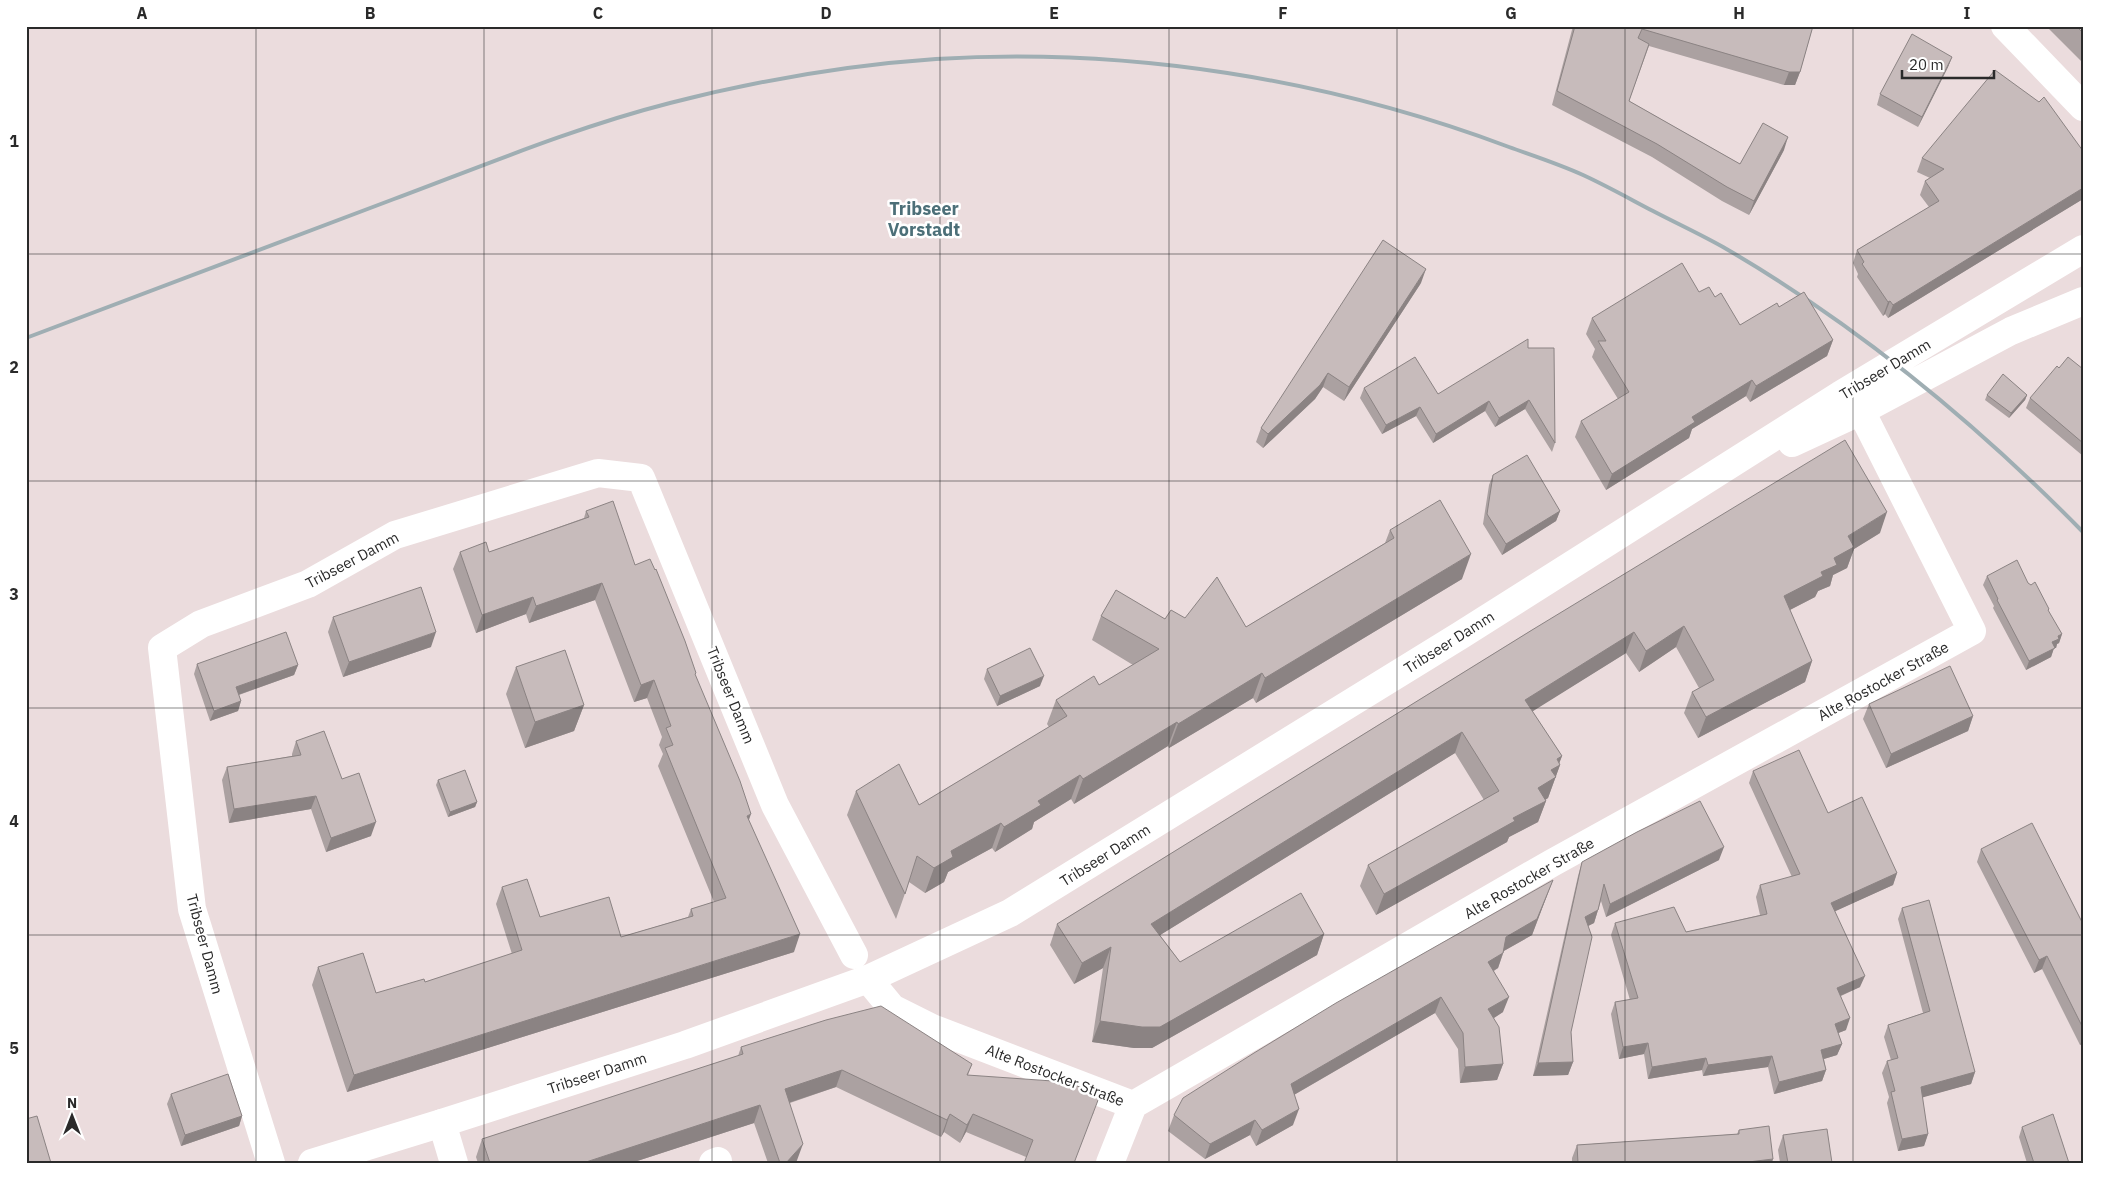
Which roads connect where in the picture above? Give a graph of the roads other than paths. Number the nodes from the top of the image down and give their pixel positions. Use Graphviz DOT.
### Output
graph roads {
  1 [pos="2005,26"];
  2 [pos="2082,108"];
  3 [pos="2083,249"];
  4 [pos="2083,302"];
  5 [pos="1861,411"];
  6 [pos="1689,491"];
  7 [pos="854,955"];
  8 [pos="868,979"];
  9 [pos="1133,1105"];
  10 [pos="442,1123"];
  11 [pos="271,1163"];
  12 [pos="312,1163"];
  13 [pos="454,1163"];
  14 [pos="1110,1163"];
  1 -- 2 [label="street"];
  3 -- 6 [label="street, Tribseer Damm"];
  4 -- 5 [label="street, Tribseer Damm"];
  5 -- 6 [label="street, Tribseer Damm"];
  5 -- 9 [label="street, Alte Rostocker Straße"];
  6 -- 8 [label="street, Tribseer Damm"];
  7 -- 11 [label="street, Tribseer Damm"];
  8 -- 9 [label="street, Alte Rostocker Straße"];
  8 -- 10 [label="street, Tribseer Damm"];
  9 -- 14 [label="street"];
  10 -- 12 [label="street, Tribseer Damm"];
  10 -- 13 [label="street"];
}
